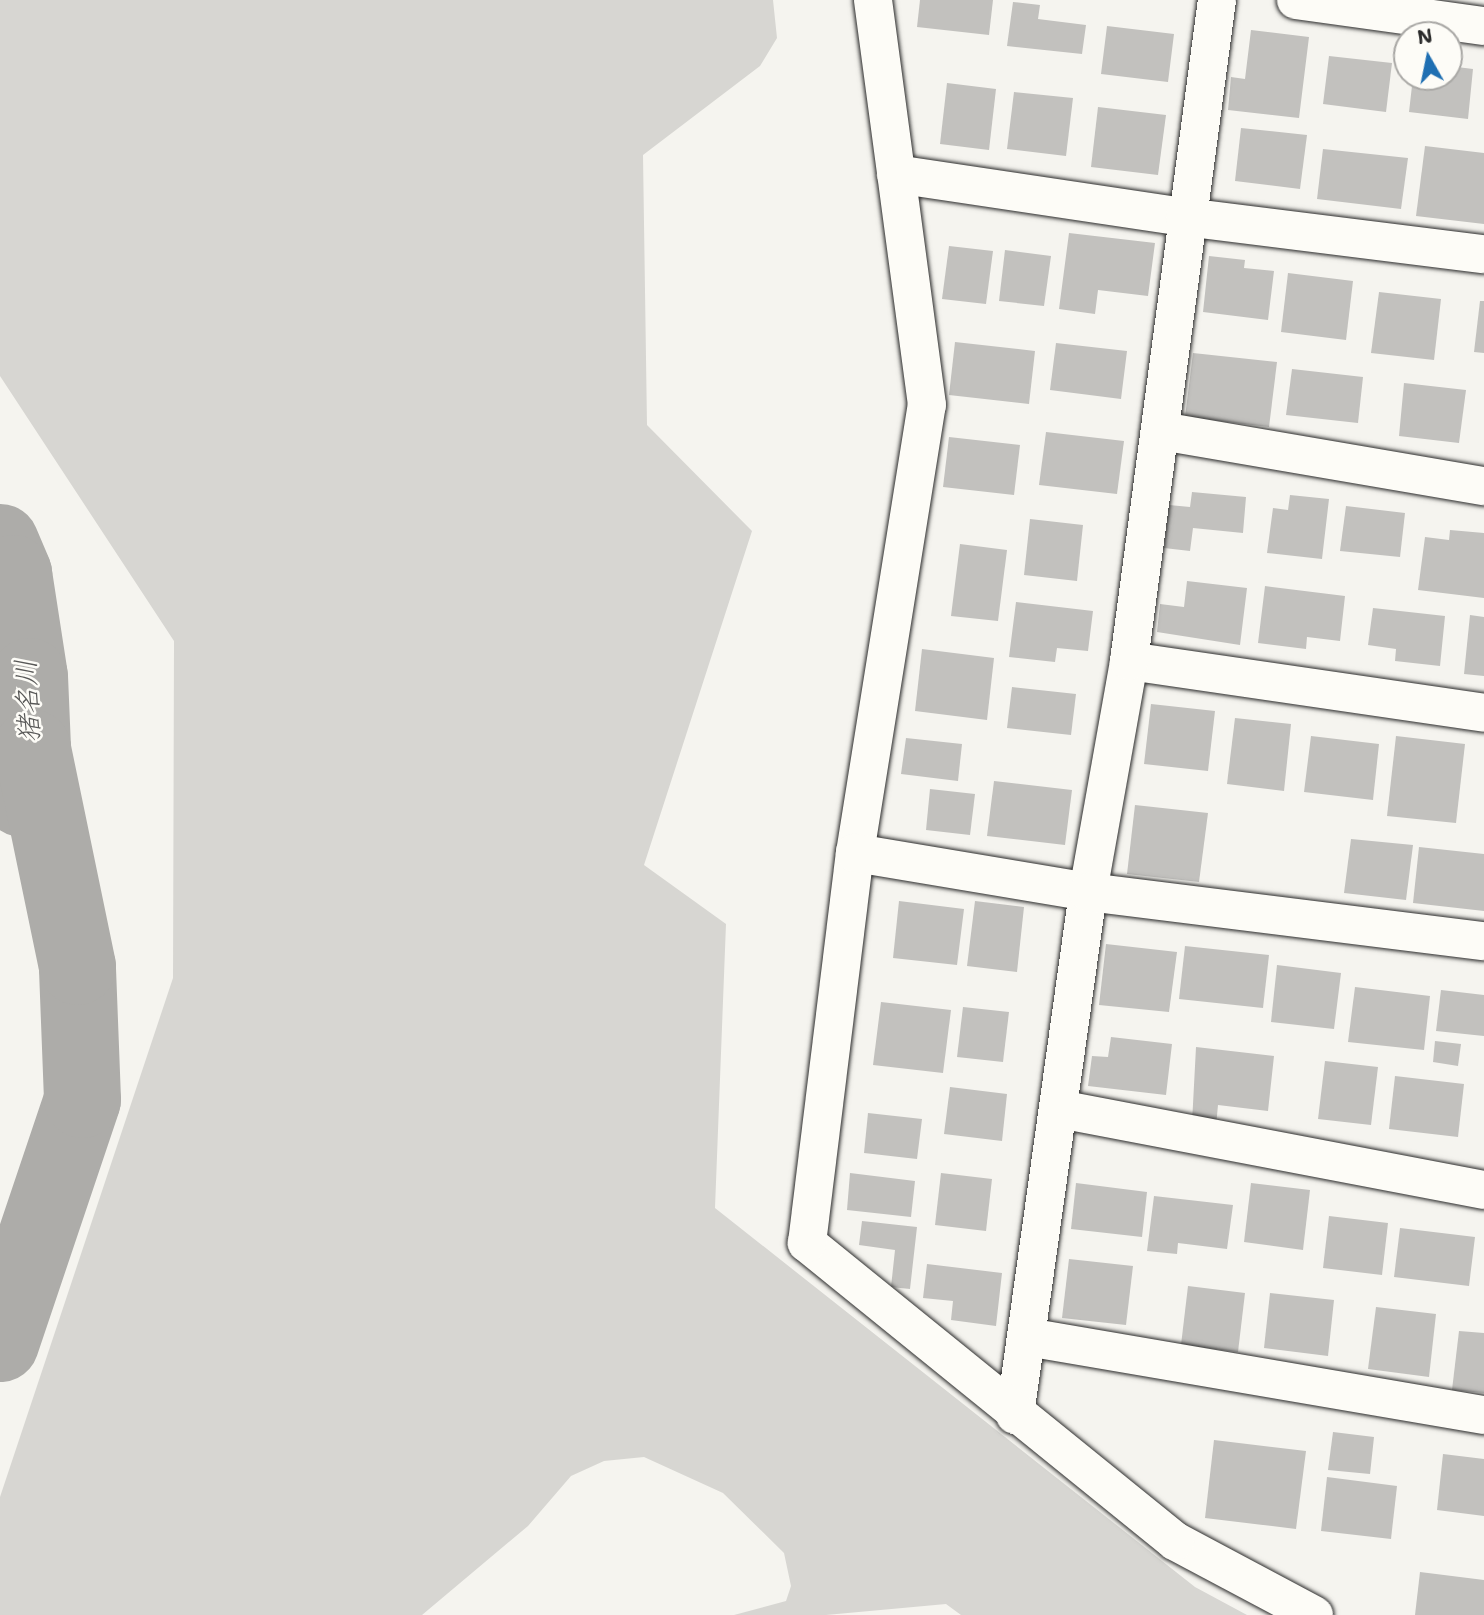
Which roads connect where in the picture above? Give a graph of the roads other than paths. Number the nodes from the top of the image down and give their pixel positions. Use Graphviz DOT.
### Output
graph roads {
  1 [pos="873,0"];
  2 [pos="1217,0"];
  3 [pos="1296,0"];
  4 [pos="1484,26"];
  5 [pos="896,174"];
  6 [pos="1185,217"];
  7 [pos="1484,254"];
  8 [pos="1161,430"];
  9 [pos="1484,486"];
  10 [pos="1129,661"];
  11 [pos="1484,713"];
  12 [pos="855,853"];
  13 [pos="1088,892"];
  14 [pos="1484,941"];
  15 [pos="1059,1109"];
  16 [pos="1484,1190"];
  17 [pos="1027,1337"];
  18 [pos="1015,1415"];
  19 [pos="1484,1415"];
  20 [pos="1314,1615"];
  1 -- 5 [label="street"];
  2 -- 6 [label="street"];
  3 -- 4 [label="street"];
  5 -- 6 [label="street"];
  5 -- 12 [label="street"];
  6 -- 7 [label="street"];
  6 -- 8 [label="street"];
  8 -- 9 [label="street"];
  8 -- 10 [label="street"];
  10 -- 11 [label="street"];
  10 -- 13 [label="street"];
  12 -- 13 [label="street"];
  12 -- 18 [label="street"];
  13 -- 14 [label="street"];
  13 -- 15 [label="street"];
  15 -- 16 [label="street"];
  15 -- 17 [label="street"];
  17 -- 18 [label="street"];
  17 -- 19 [label="street"];
  18 -- 20 [label="street"];
}
